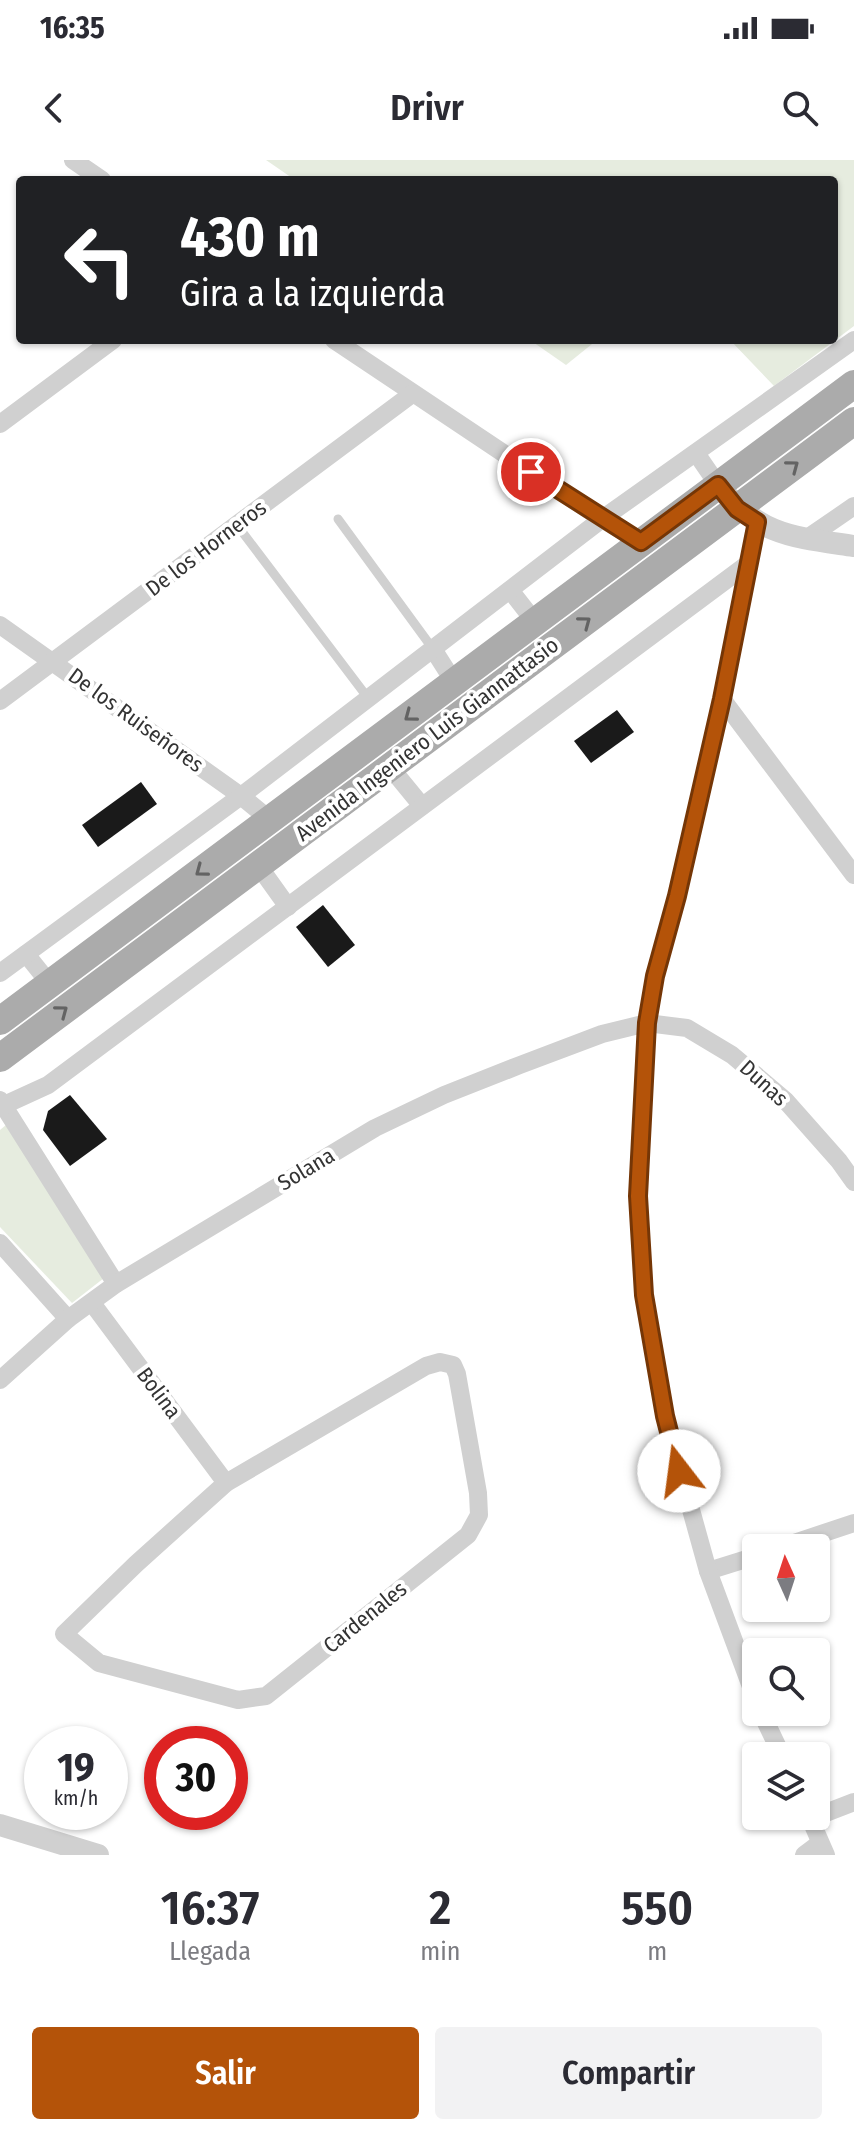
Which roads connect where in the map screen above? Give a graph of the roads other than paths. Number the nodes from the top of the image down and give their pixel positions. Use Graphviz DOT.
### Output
graph roads {
  1 [pos="73,160"];
  2 [pos="96,176"];
  3 [pos="854,340"];
  4 [pos="108,344"];
  5 [pos="340,344"];
  6 [pos="854,384"];
  7 [pos="412,394"];
  8 [pos="854,421"];
  9 [pos="0,424"];
  10 [pos="696,453"];
  11 [pos="718,485"];
  12 [pos="854,506"];
  13 [pos="747,515"];
  14 [pos="338,519"];
  15 [pos="602,519"];
  16 [pos="237,525"];
  17 [pos="806,539"];
  18 [pos="641,542"];
  19 [pos="854,546"];
  20 [pos="749,563"];
  21 [pos="510,590"];
  22 [pos="535,622"];
  23 [pos="0,625"];
  24 [pos="433,649"];
  25 [pos="55,661"];
  26 [pos="454,682"];
  27 [pos="368,698"];
  28 [pos="722,699"];
  29 [pos="0,701"];
  30 [pos="390,767"];
  31 [pos="241,796"];
  32 [pos="422,806"];
  33 [pos="270,820"];
  34 [pos="258,865"];
  35 [pos="854,875"];
  36 [pos="288,907"];
  37 [pos="26,954"];
  38 [pos="0,973"];
  39 [pos="50,984"];
  40 [pos="0,1021"];
  41 [pos="647,1023"];
  42 [pos="0,1058"];
  43 [pos="1,1104"];
  44 [pos="854,1182"];
  45 [pos="0,1243"];
  46 [pos="116,1284"];
  47 [pos="92,1303"];
  48 [pos="68,1319"];
  49 [pos="0,1380"];
  50 [pos="226,1483"];
  51 [pos="854,1523"];
  52 [pos="821,1534"];
  53 [pos="742,1560"];
  54 [pos="708,1571"];
  55 [pos="742,1662"];
  56 [pos="854,1802"];
  57 [pos="830,1810"];
  58 [pos="0,1825"];
  59 [pos="815,1830"];
  60 [pos="823,1849"];
  61 [pos="98,1855"];
  62 [pos="804,1855"];
  1 -- 2 [label="street"];
  3 -- 10 [label="street"];
  4 -- 9 [label="street"];
  5 -- 7 [label="street"];
  6 -- 11 [label="main road, Avenida Ingeniero Luis Giannattasio"];
  7 -- 15 [label="street"];
  7 -- 16 [label="street, De los Horneros"];
  13 -- 8 [label="main road, Avenida Ingeniero Luis Giannattasio, one-way"];
  10 -- 11 [label="street"];
  10 -- 15 [label="street"];
  11 -- 13 [label="street"];
  11 -- 18 [label="main road, Avenida Ingeniero Luis Giannattasio"];
  12 -- 17 [label="street"];
  13 -- 17 [label="street"];
  13 -- 20 [label="street"];
  30 -- 13 [label="main road, Avenida Ingeniero Luis Giannattasio, one-way"];
  14 -- 24 [label="lane"];
  15 -- 18 [label="street"];
  15 -- 21 [label="street"];
  16 -- 25 [label="street, De los Horneros"];
  16 -- 27 [label="lane"];
  17 -- 19 [label="street"];
  18 -- 22 [label="main road, Avenida Ingeniero Luis Giannattasio"];
  20 -- 28 [label="street"];
  20 -- 32 [label="street"];
  21 -- 22 [label="street"];
  21 -- 24 [label="street"];
  22 -- 26 [label="main road, Avenida Ingeniero Luis Giannattasio"];
  23 -- 25 [label="street, De los Ruiseñores"];
  24 -- 26 [label="street"];
  24 -- 27 [label="street"];
  25 -- 29 [label="street, De los Horneros"];
  25 -- 31 [label="street, De los Ruiseñores"];
  26 -- 33 [label="main road, Avenida Ingeniero Luis Giannattasio, one-way"];
  27 -- 31 [label="street"];
  28 -- 35 [label="street"];
  28 -- 41 [label="street"];
  30 -- 32 [label="street"];
  30 -- 34 [label="main road, Avenida Ingeniero Luis Giannattasio"];
  31 -- 33 [label="street, De los Ruiseñores"];
  31 -- 37 [label="street"];
  32 -- 36 [label="street"];
  33 -- 39 [label="main road, Avenida Ingeniero Luis Giannattasio, one-way"];
  34 -- 36 [label="street"];
  42 -- 34 [label="main road, Avenida Ingeniero Luis Giannattasio, one-way"];
  36 -- 43 [label="street"];
  37 -- 38 [label="street"];
  37 -- 39 [label="street"];
  39 -- 40 [label="main road, Avenida Ingeniero Luis Giannattasio"];
  41 -- 44 [label="street, Dunas"];
  41 -- 46 [label="street, Solana"];
  41 -- 54 [label="street"];
  43 -- 46 [label="street"];
  45 -- 48 [label="street"];
  46 -- 47 [label="street, Solana"];
  47 -- 48 [label="street, Solana"];
  47 -- 50 [label="street, Bolina"];
  48 -- 49 [label="street, Solana"];
  50 -- 50 [label="street, Cardenales"];
  51 -- 52 [label="street"];
  53 -- 54 [label="street"];
  54 -- 55 [label="street"];
  56 -- 57 [label="street"];
  58 -- 61 [label="street"];
  59 -- 60 [label="street"];
  60 -- 62 [label="street"];
}
